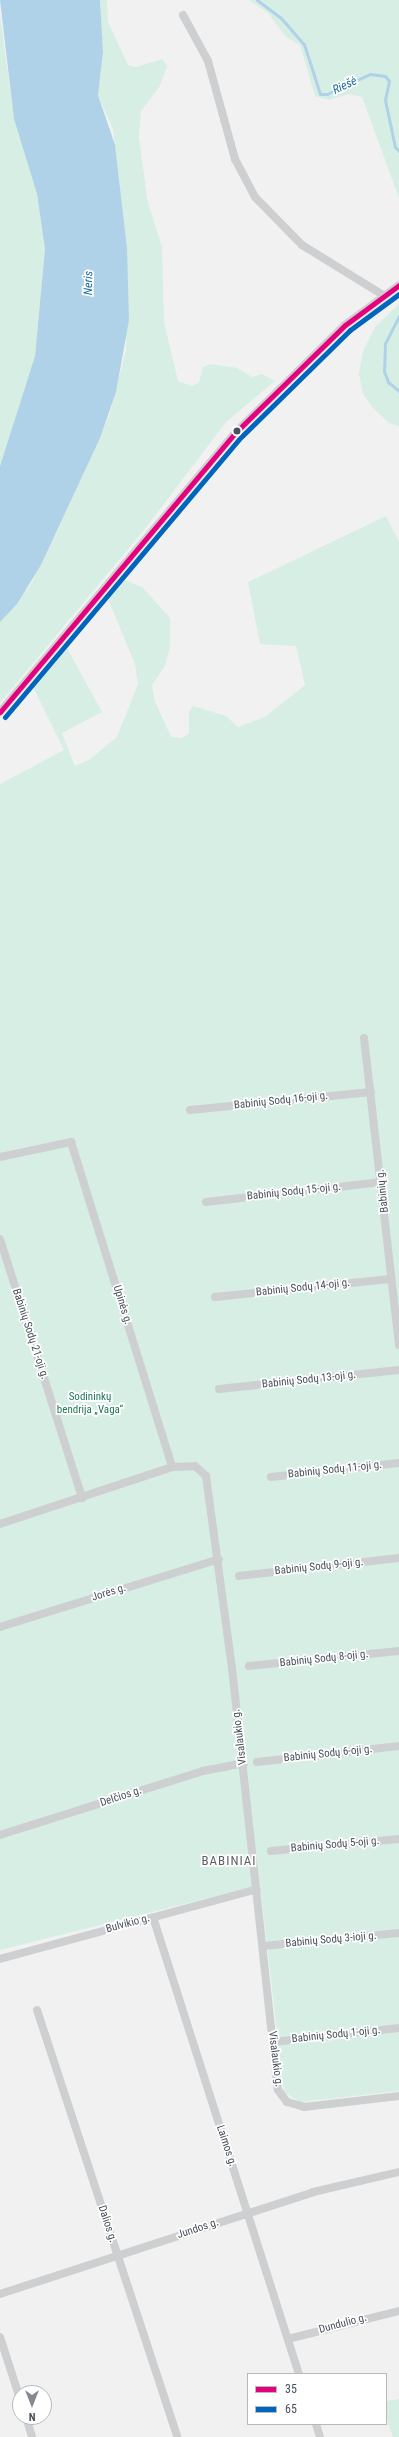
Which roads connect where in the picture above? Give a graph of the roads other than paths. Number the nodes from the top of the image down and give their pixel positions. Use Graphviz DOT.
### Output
graph roads {
  1 [pos="183,15"];
  2 [pos="399,285"];
  3 [pos="383,295"];
  4 [pos="0,712"];
  5 [pos="364,1038"];
  6 [pos="371,1092"];
  7 [pos="190,1110"];
  8 [pos="0,1157"];
  9 [pos="382,1182"];
  10 [pos="206,1202"];
  11 [pos="0,1239"];
  12 [pos="390,1279"];
  13 [pos="215,1297"];
  14 [pos="399,1345"];
  15 [pos="399,1370"];
  16 [pos="219,1390"];
  17 [pos="399,1463"];
  18 [pos="172,1467"];
  19 [pos="271,1477"];
  20 [pos="82,1498"];
  21 [pos="0,1524"];
  22 [pos="399,1558"];
  23 [pos="219,1559"];
  24 [pos="239,1576"];
  25 [pos="0,1627"];
  26 [pos="399,1651"];
  27 [pos="250,1666"];
  28 [pos="399,1746"];
  29 [pos="257,1762"];
  30 [pos="244,1763"];
  31 [pos="0,1835"];
  32 [pos="399,1839"];
  33 [pos="271,1851"];
  34 [pos="257,1889"];
  35 [pos="153,1917"];
  36 [pos="399,1933"];
  37 [pos="263,1946"];
  38 [pos="0,1959"];
  39 [pos="37,2010"];
  40 [pos="399,2028"];
  41 [pos="273,2042"];
  42 [pos="399,2096"];
  43 [pos="399,2172"];
  44 [pos="247,2213"];
  45 [pos="118,2255"];
  46 [pos="0,2294"];
  47 [pos="399,2311"];
  48 [pos="0,2337"];
  49 [pos="288,2339"];
  50 [pos="299,2373"];
  51 [pos="15,2385"];
  52 [pos="28,2425"];
  53 [pos="316,2425"];
  54 [pos="32,2437"];
  55 [pos="177,2437"];
  56 [pos="320,2437"];
  1 -- 3 [label="street"];
  2 -- 3 [label="street"];
  3 -- 4 [label="street"];
  5 -- 6 [label="street, Babinių g."];
  6 -- 7 [label="street, Babinių Sodų 16-oji g."];
  6 -- 9 [label="street, Babinių g."];
  8 -- 18 [label="street, Upinės g."];
  9 -- 10 [label="street, Babinių Sodų 15-oji g."];
  9 -- 12 [label="street, Babinių g."];
  11 -- 20 [label="street, Babinių Sodų 21-oji g."];
  12 -- 13 [label="street, Babinių Sodų 14-oji g."];
  12 -- 14 [label="street, Babinių g."];
  15 -- 16 [label="street, Babinių Sodų 13-oji g."];
  17 -- 19 [label="street, Babinių Sodų 11-oji g."];
  18 -- 20 [label="street, Visalaukio g."];
  18 -- 23 [label="street, Visalaukio g."];
  20 -- 21 [label="street, Visalaukio g."];
  22 -- 24 [label="street, Babinių Sodų 9-oji g."];
  23 -- 25 [label="street, Jorės g."];
  23 -- 30 [label="street, Visalaukio g."];
  26 -- 27 [label="street, Babinių Sodų 8-oji g."];
  28 -- 29 [label="street, Babinių Sodų 6-oji g."];
  30 -- 31 [label="street, Delčios g."];
  30 -- 34 [label="street, Visalaukio g."];
  32 -- 33 [label="street, Babinių Sodų 5-oji g."];
  34 -- 35 [label="street, Bulvikio g."];
  34 -- 37 [label="street, Visalaukio g."];
  35 -- 38 [label="street, Bulvikio g."];
  35 -- 44 [label="street, Laimos g."];
  36 -- 37 [label="street, Babinių Sodų 3-ioji g."];
  37 -- 41 [label="street, Visalaukio g."];
  39 -- 45 [label="street, Dalios g."];
  40 -- 41 [label="street, Babinių Sodų 1-oji g."];
  41 -- 42 [label="street, Visalaukio g."];
  43 -- 44 [label="street, Jundos g."];
  44 -- 45 [label="street, Jundos g."];
  44 -- 49 [label="street, Laimos g."];
  45 -- 46 [label="street, Jundos g."];
  45 -- 55 [label="street, Dalios g."];
  47 -- 49 [label="street, Dundulio g."];
  48 -- 51 [label="street"];
  49 -- 50 [label="street, Laimos g."];
  52 -- 54 [label="street"];
  53 -- 56 [label="street"];
}
